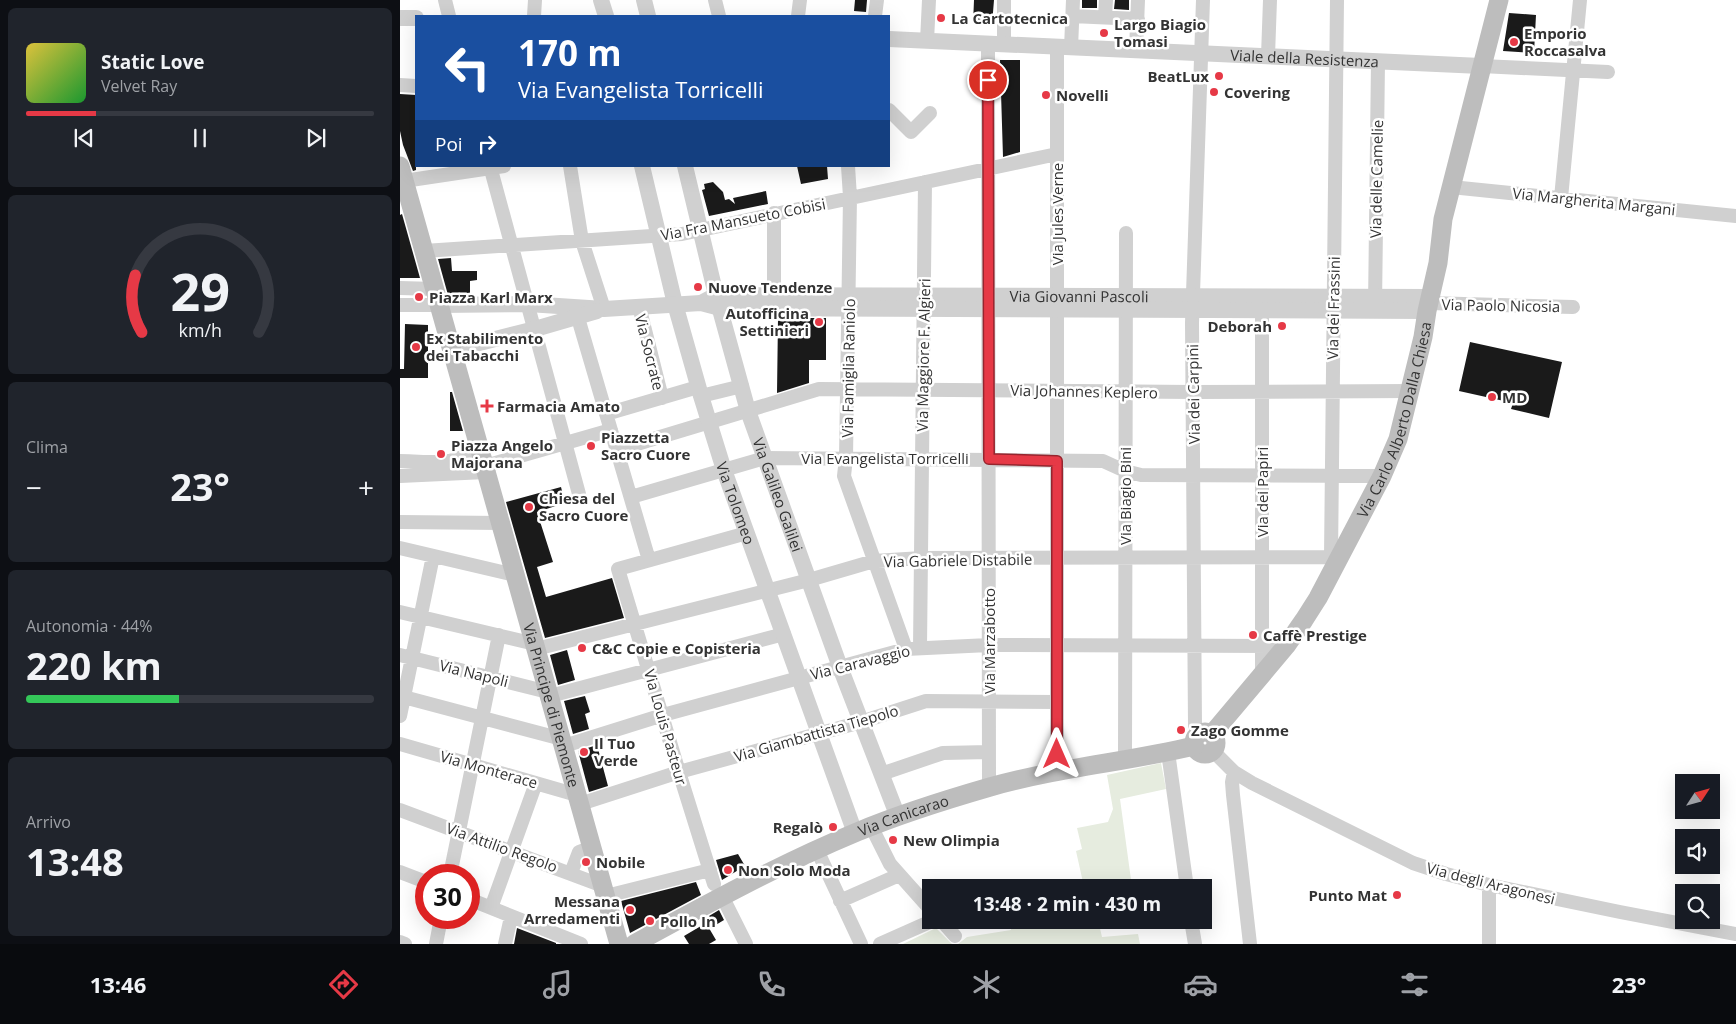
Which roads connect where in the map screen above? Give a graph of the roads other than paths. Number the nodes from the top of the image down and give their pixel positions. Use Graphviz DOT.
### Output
graph roads {
  1 [pos="445,0"];
  2 [pos="534,0"];
  3 [pos="601,0"];
  4 [pos="644,0"];
  5 [pos="715,0"];
  6 [pos="800,0"];
  7 [pos="877,0"];
  8 [pos="929,0"];
  9 [pos="1004,0"];
  10 [pos="1073,0"];
  11 [pos="1106,0"];
  12 [pos="1138,0"];
  13 [pos="1203,0"];
  14 [pos="1270,0"];
  15 [pos="1337,0"];
  16 [pos="1499,0"];
  17 [pos="1580,0"];
  18 [pos="449,15"];
  19 [pos="534,15"];
  20 [pos="606,15"];
  21 [pos="648,15"];
  22 [pos="719,15"];
  23 [pos="798,15"];
  24 [pos="875,15"];
  25 [pos="1072,16"];
  26 [pos="400,18"];
  27 [pos="415,18"];
  28 [pos="1105,18"];
  29 [pos="1138,19"];
  30 [pos="890,39"];
  31 [pos="927,41"];
  32 [pos="996,44"];
  33 [pos="1064,47"];
  34 [pos="1136,50"];
  35 [pos="1202,53"];
  36 [pos="1268,56"];
  37 [pos="1335,59"];
  38 [pos="1378,61"];
  39 [pos="1482,66"];
  40 [pos="1573,70"];
  41 [pos="1608,72"];
  42 [pos="400,85"];
  43 [pos="415,86"];
  44 [pos="890,111"];
  45 [pos="930,113"];
  46 [pos="1058,154"];
  47 [pos="495,167"];
  48 [pos="570,167"];
  49 [pos="642,167"];
  50 [pos="685,167"];
  51 [pos="848,167"];
  52 [pos="988,168"];
  53 [pos="925,182"];
  54 [pos="403,184"];
  55 [pos="1451,187"];
  56 [pos="850,197"];
  57 [pos="1561,198"];
  58 [pos="774,213"];
  59 [pos="1736,216"];
  60 [pos="699,230"];
  61 [pos="1126,233"];
  62 [pos="659,236"];
  63 [pos="582,241"];
  64 [pos="512,245"];
  65 [pos="424,252"];
  66 [pos="400,288"];
  67 [pos="774,296"];
  68 [pos="437,297"];
  69 [pos="718,302"];
  70 [pos="849,302"];
  71 [pos="924,302"];
  72 [pos="988,302"];
  73 [pos="1057,303"];
  74 [pos="1126,303"];
  75 [pos="1193,303"];
  76 [pos="1262,303"];
  77 [pos="528,304"];
  78 [pos="675,304"];
  79 [pos="1333,304"];
  80 [pos="1375,304"];
  81 [pos="1429,304"];
  82 [pos="400,305"];
  83 [pos="559,305"];
  84 [pos="639,306"];
  85 [pos="1573,307"];
  86 [pos="604,309"];
  87 [pos="571,320"];
  88 [pos="535,330"];
  89 [pos="452,350"];
  90 [pos="742,386"];
  91 [pos="847,389"];
  92 [pos="922,389"];
  93 [pos="988,390"];
  94 [pos="1057,390"];
  95 [pos="1126,391"];
  96 [pos="1411,391"];
  97 [pos="699,392"];
  98 [pos="1193,392"];
  99 [pos="1262,392"];
  100 [pos="1332,392"];
  101 [pos="662,398"];
  102 [pos="748,411"];
  103 [pos="606,414"];
  104 [pos="709,422"];
  105 [pos="611,430"];
  106 [pos="478,443"];
  107 [pos="566,443"];
  108 [pos="617,450"];
  109 [pos="765,458"];
  110 [pos="846,458"];
  111 [pos="922,459"];
  112 [pos="989,459"];
  113 [pos="400,461"];
  114 [pos="1057,461"];
  115 [pos="485,469"];
  116 [pos="724,470"];
  117 [pos="1125,472"];
  118 [pos="1194,475"];
  119 [pos="1262,475"];
  120 [pos="400,476"];
  121 [pos="1332,476"];
  122 [pos="1382,476"];
  123 [pos="579,494"];
  124 [pos="631,497"];
  125 [pos="400,522"];
  126 [pos="501,523"];
  127 [pos="747,533"];
  128 [pos="400,548"];
  129 [pos="433,556"];
  130 [pos="922,558"];
  131 [pos="988,558"];
  132 [pos="1125,558"];
  133 [pos="1194,558"];
  134 [pos="1262,558"];
  135 [pos="1057,559"];
  136 [pos="1334,559"];
  137 [pos="649,560"];
  138 [pos="874,561"];
  139 [pos="515,575"];
  140 [pos="809,580"];
  141 [pos="768,591"];
  142 [pos="400,612"];
  143 [pos="421,617"];
  144 [pos="635,623"];
  145 [pos="784,634"];
  146 [pos="499,635"];
  147 [pos="989,645"];
  148 [pos="1058,645"];
  149 [pos="536,646"];
  150 [pos="1125,646"];
  151 [pos="1195,646"];
  152 [pos="1262,646"];
  153 [pos="1286,646"];
  154 [pos="920,648"];
  155 [pos="906,649"];
  156 [pos="406,656"];
  157 [pos="840,667"];
  158 [pos="649,670"];
  159 [pos="1262,675"];
  160 [pos="799,677"];
  161 [pos="490,678"];
  162 [pos="549,694"];
  163 [pos="402,697"];
  164 [pos="989,702"];
  165 [pos="1057,702"];
  166 [pos="663,715"];
  167 [pos="400,716"];
  168 [pos="482,718"];
  169 [pos="860,722"];
  170 [pos="818,733"];
  171 [pos="1204,741"];
  172 [pos="563,742"];
  173 [pos="400,744"];
  174 [pos="989,752"];
  175 [pos="1168,752"];
  176 [pos="1125,760"];
  177 [pos="472,765"];
  178 [pos="679,772"];
  179 [pos="1057,772"];
  180 [pos="1234,772"];
  181 [pos="881,774"];
  182 [pos="536,783"];
  183 [pos="989,787"];
  184 [pos="579,799"];
  185 [pos="400,810"];
  186 [pos="898,817"];
  187 [pos="863,830"];
  188 [pos="460,832"];
  189 [pos="592,847"];
  190 [pos="817,850"];
  191 [pos="510,851"];
  192 [pos="453,864"];
  193 [pos="710,870"];
  194 [pos="400,872"];
  195 [pos="571,873"];
  196 [pos="898,875"];
  197 [pos="415,878"];
  198 [pos="1186,879"];
  199 [pos="1489,885"];
  200 [pos="718,890"];
  201 [pos="604,891"];
  202 [pos="922,897"];
  203 [pos="840,901"];
  204 [pos="480,904"];
  205 [pos="490,908"];
  206 [pos="511,917"];
  207 [pos="922,925"];
  208 [pos="439,929"];
  209 [pos="948,929"];
  210 [pos="1193,929"];
  211 [pos="1736,934"];
  212 [pos="955,936"];
  213 [pos="400,942"];
  214 [pos="405,944"];
  215 [pos="436,944"];
  216 [pos="506,944"];
  217 [pos="581,944"];
  218 [pos="619,944"];
  219 [pos="634,944"];
  220 [pos="746,944"];
  221 [pos="861,944"];
  222 [pos="880,944"];
  223 [pos="1195,944"];
  224 [pos="1250,944"];
  225 [pos="1489,944"];
  1 -- 18 [label="street"];
  2 -- 19 [label="street"];
  3 -- 20 [label="street"];
  4 -- 21 [label="street"];
  5 -- 22 [label="street"];
  6 -- 23 [label="street"];
  7 -- 24 [label="street"];
  8 -- 31 [label="street"];
  9 -- 32 [label="street, Via Marzabotto"];
  10 -- 25 [label="street, Via Jules Verne"];
  11 -- 28 [label="street"];
  12 -- 29 [label="street"];
  13 -- 35 [label="street, Via dei Carpini"];
  14 -- 36 [label="street"];
  15 -- 37 [label="street, Via dei Frassini"];
  16 -- 39 [label="main road, Via Carlo Alberto Dalla Chiesa"];
  17 -- 40 [label="street"];
  25 -- 28 [label="street"];
  25 -- 33 [label="street, Via Jules Verne"];
  26 -- 27 [label="street"];
  28 -- 29 [label="street"];
  29 -- 34 [label="street"];
  30 -- 31 [label="street, Viale della Resistenza"];
  31 -- 32 [label="street, Viale della Resistenza"];
  32 -- 33 [label="street, Viale della Resistenza"];
  32 -- 52 [label="street, Via Marzabotto"];
  33 -- 34 [label="street, Viale della Resistenza"];
  33 -- 46 [label="street, Via Jules Verne"];
  34 -- 35 [label="street, Viale della Resistenza"];
  35 -- 36 [label="street, Viale della Resistenza"];
  35 -- 75 [label="street, Via dei Carpini"];
  36 -- 37 [label="street, Viale della Resistenza"];
  37 -- 38 [label="street, Viale della Resistenza"];
  37 -- 79 [label="street, Via dei Frassini"];
  38 -- 39 [label="street, Viale della Resistenza"];
  38 -- 80 [label="street, Via delle Camelie"];
  39 -- 40 [label="street"];
  39 -- 55 [label="main road, Via Carlo Alberto Dalla Chiesa"];
  40 -- 41 [label="street"];
  40 -- 57 [label="street"];
  42 -- 43 [label="street"];
  44 -- 45 [label="street"];
  46 -- 52 [label="street, Via Fra Mansueto Cobisi"];
  46 -- 73 [label="street, Via Jules Verne"];
  47 -- 54 [label="street"];
  47 -- 64 [label="street"];
  48 -- 63 [label="street"];
  49 -- 62 [label="street, Via Tolomeo"];
  50 -- 60 [label="street, Via Galileo Galilei"];
  51 -- 56 [label="street, Via Famiglia Raniolo"];
  52 -- 53 [label="street, Via Fra Mansueto Cobisi"];
  52 -- 72 [label="street, Via Marzabotto"];
  53 -- 56 [label="street, Via Fra Mansueto Cobisi"];
  53 -- 71 [label="street, Via Maggiore F. Algieri"];
  54 -- 65 [label="main road, Via Principe di Piemonte"];
  55 -- 57 [label="street, Via Margherita Margani"];
  55 -- 81 [label="main road, Via Carlo Alberto Dalla Chiesa"];
  56 -- 58 [label="street, Via Fra Mansueto Cobisi"];
  56 -- 70 [label="street, Via Famiglia Raniolo"];
  57 -- 59 [label="street, Via Margherita Margani"];
  58 -- 60 [label="street, Via Fra Mansueto Cobisi"];
  58 -- 67 [label="street"];
  60 -- 62 [label="street, Via Fra Mansueto Cobisi"];
  60 -- 69 [label="street, Via Galileo Galilei"];
  61 -- 74 [label="street, Via Biagio Bini"];
  62 -- 63 [label="street, Via Fra Mansueto Cobisi"];
  62 -- 78 [label="street, Via Tolomeo"];
  63 -- 64 [label="street, Via Fra Mansueto Cobisi"];
  63 -- 86 [label="street"];
  64 -- 65 [label="street, Via Fra Mansueto Cobisi"];
  64 -- 77 [label="street"];
  65 -- 68 [label="main road, Via Principe di Piemonte"];
  66 -- 68 [label="street"];
  67 -- 69 [label="street, Via Giovanni Pascoli"];
  67 -- 70 [label="street, Via Giovanni Pascoli"];
  68 -- 77 [label="street, Via Giovanni Pascoli"];
  68 -- 82 [label="street"];
  68 -- 89 [label="main road, Via Principe di Piemonte"];
  69 -- 70 [label="street, Via Giovanni Pascoli"];
  69 -- 78 [label="street, Via Giovanni Pascoli"];
  69 -- 90 [label="street, Via Galileo Galilei"];
  70 -- 71 [label="street, Via Giovanni Pascoli"];
  70 -- 91 [label="street, Via Famiglia Raniolo"];
  71 -- 72 [label="street, Via Giovanni Pascoli"];
  71 -- 92 [label="street, Via Maggiore F. Algieri"];
  72 -- 73 [label="street, Via Giovanni Pascoli"];
  72 -- 93 [label="street, Via Marzabotto"];
  73 -- 74 [label="street, Via Giovanni Pascoli"];
  73 -- 94 [label="street, Via Jules Verne"];
  74 -- 75 [label="street, Via Giovanni Pascoli"];
  74 -- 95 [label="street, Via Biagio Bini"];
  75 -- 76 [label="street, Via Giovanni Pascoli"];
  75 -- 98 [label="street, Via dei Carpini"];
  76 -- 79 [label="street, Via Giovanni Pascoli"];
  76 -- 99 [label="street, Via dei Papiri"];
  77 -- 83 [label="street, Via Giovanni Pascoli"];
  77 -- 88 [label="street"];
  78 -- 84 [label="street, Via Giovanni Pascoli"];
  78 -- 97 [label="street, Via Tolomeo"];
  79 -- 80 [label="street, Via Giovanni Pascoli"];
  79 -- 100 [label="street, Via dei Frassini"];
  80 -- 81 [label="street, Via Giovanni Pascoli"];
  81 -- 85 [label="street, Via Paolo Nicosia"];
  81 -- 96 [label="main road, Via Carlo Alberto Dalla Chiesa"];
  83 -- 86 [label="street, Via Giovanni Pascoli"];
  83 -- 87 [label="street"];
  84 -- 86 [label="street, Via Giovanni Pascoli"];
  84 -- 101 [label="street, Via Socrate"];
  86 -- 87 [label="street"];
  87 -- 88 [label="street"];
  87 -- 103 [label="street"];
  88 -- 89 [label="street"];
  88 -- 107 [label="street"];
  89 -- 106 [label="main road, Via Principe di Piemonte"];
  90 -- 97 [label="street"];
  90 -- 102 [label="street, Via Galileo Galilei"];
  91 -- 92 [label="street, Via Johannes Keplero"];
  91 -- 102 [label="street, Via Johannes Keplero"];
  91 -- 110 [label="street, Via Famiglia Raniolo"];
  92 -- 93 [label="street, Via Johannes Keplero"];
  92 -- 111 [label="street, Via Maggiore F. Algieri"];
  93 -- 94 [label="street, Via Johannes Keplero"];
  93 -- 112 [label="street, Via Marzabotto"];
  94 -- 95 [label="street, Via Johannes Keplero"];
  94 -- 114 [label="street, Via Jules Verne"];
  95 -- 98 [label="street, Via Johannes Keplero"];
  95 -- 117 [label="street, Via Biagio Bini"];
  96 -- 100 [label="street, Via Johannes Keplero"];
  96 -- 122 [label="main road, Via Carlo Alberto Dalla Chiesa"];
  97 -- 101 [label="street"];
  97 -- 104 [label="street, Via Tolomeo"];
  98 -- 99 [label="street, Via Johannes Keplero"];
  98 -- 118 [label="street, Via dei Carpini"];
  99 -- 100 [label="street, Via Johannes Keplero"];
  99 -- 119 [label="street, Via dei Papiri"];
  100 -- 121 [label="street, Via dei Frassini"];
  101 -- 103 [label="street"];
  102 -- 104 [label="street, Via Johannes Keplero"];
  102 -- 109 [label="street, Via Galileo Galilei"];
  103 -- 105 [label="street"];
  104 -- 108 [label="street, Via Johannes Keplero"];
  104 -- 116 [label="street, Via Tolomeo"];
  105 -- 107 [label="street"];
  105 -- 108 [label="street"];
  106 -- 113 [label="street"];
  106 -- 115 [label="main road, Via Principe di Piemonte"];
  107 -- 115 [label="street"];
  107 -- 123 [label="street"];
  108 -- 124 [label="street"];
  109 -- 110 [label="street, Via Evangelista Torricelli"];
  109 -- 116 [label="street, Via Evangelista Torricelli"];
  109 -- 140 [label="street, Via Galileo Galilei"];
  110 -- 111 [label="street, Via Evangelista Torricelli"];
  110 -- 138 [label="street, Via Famiglia Raniolo"];
  111 -- 112 [label="street, Via Evangelista Torricelli"];
  111 -- 130 [label="street, Via Maggiore F. Algieri"];
  112 -- 114 [label="street, Via Evangelista Torricelli"];
  112 -- 131 [label="street, Via Marzabotto"];
  114 -- 117 [label="street, Via Evangelista Torricelli"];
  114 -- 135 [label="street, Via Jules Verne"];
  115 -- 120 [label="street"];
  115 -- 126 [label="main road, Via Principe di Piemonte"];
  116 -- 124 [label="street, Via Evangelista Torricelli"];
  116 -- 127 [label="street, Via Tolomeo"];
  117 -- 118 [label="street, Via Evangelista Torricelli"];
  117 -- 132 [label="street, Via Biagio Bini"];
  118 -- 119 [label="street, Via Evangelista Torricelli"];
  118 -- 133 [label="street, Via dei Carpini"];
  119 -- 121 [label="street, Via Evangelista Torricelli"];
  119 -- 134 [label="street, Via dei Papiri"];
  121 -- 122 [label="street, Via Evangelista Torricelli"];
  121 -- 136 [label="street, Via dei Frassini"];
  122 -- 136 [label="main road, Via Carlo Alberto Dalla Chiesa"];
  124 -- 137 [label="street"];
  125 -- 126 [label="street"];
  126 -- 139 [label="main road, Via Principe di Piemonte"];
  127 -- 137 [label="street"];
  127 -- 141 [label="street, Via Tolomeo"];
  128 -- 129 [label="street"];
  129 -- 139 [label="street"];
  129 -- 143 [label="street"];
  130 -- 131 [label="street, Via Gabriele Distabile"];
  130 -- 138 [label="street, Via Gabriele Distabile"];
  130 -- 154 [label="street, Via Maggiore F. Algieri"];
  131 -- 135 [label="street, Via Gabriele Distabile"];
  131 -- 147 [label="street, Via Marzabotto"];
  132 -- 133 [label="street, Via Gabriele Distabile"];
  132 -- 135 [label="street, Via Gabriele Distabile"];
  132 -- 150 [label="street, Via Biagio Bini"];
  133 -- 134 [label="street, Via Gabriele Distabile"];
  133 -- 151 [label="street, Via dei Carpini"];
  134 -- 136 [label="street, Via Gabriele Distabile"];
  134 -- 152 [label="street, Via dei Papiri"];
  135 -- 148 [label="street, Via Jules Verne"];
  136 -- 153 [label="main road, Via Carlo Alberto Dalla Chiesa"];
  137 -- 144 [label="street, Via Louis Pasteur"];
  138 -- 140 [label="street, Via Gabriele Distabile"];
  138 -- 155 [label="street, Via Famiglia Raniolo"];
  139 -- 149 [label="main road, Via Principe di Piemonte"];
  140 -- 141 [label="street, Via Gabriele Distabile"];
  140 -- 157 [label="street, Via Galileo Galilei"];
  141 -- 144 [label="street, Via Gabriele Distabile"];
  141 -- 145 [label="street, Via Tolomeo"];
  142 -- 143 [label="street"];
  143 -- 146 [label="street"];
  143 -- 156 [label="street"];
  144 -- 149 [label="street, Via Gabriele Distabile"];
  144 -- 158 [label="street, Via Louis Pasteur"];
  145 -- 158 [label="street"];
  145 -- 160 [label="street, Via Tolomeo"];
  146 -- 149 [label="street"];
  146 -- 161 [label="street"];
  147 -- 148 [label="street, Via Caravaggio"];
  147 -- 154 [label="street, Via Caravaggio"];
  147 -- 164 [label="street, Via Marzabotto"];
  148 -- 150 [label="street, Via Caravaggio"];
  148 -- 165 [label="street, Via Jules Verne"];
  149 -- 162 [label="main road, Via Principe di Piemonte"];
  150 -- 151 [label="street, Via Caravaggio"];
  150 -- 176 [label="street, Via Biagio Bini"];
  151 -- 152 [label="street, Via Caravaggio"];
  151 -- 171 [label="street, Via dei Carpini"];
  152 -- 153 [label="street, Via Caravaggio"];
  152 -- 159 [label="street, Via dei Papiri"];
  153 -- 159 [label="main road, Via Carlo Alberto Dalla Chiesa"];
  154 -- 155 [label="street, Via Caravaggio"];
  155 -- 157 [label="street, Via Caravaggio"];
  156 -- 161 [label="street, Via Napoli"];
  156 -- 163 [label="street"];
  157 -- 160 [label="street, Via Caravaggio"];
  157 -- 169 [label="street, Via Galileo Galilei"];
  158 -- 162 [label="street"];
  158 -- 166 [label="street, Via Louis Pasteur"];
  159 -- 171 [label="main road, Via Carlo Alberto Dalla Chiesa"];
  160 -- 166 [label="street, Via Caravaggio"];
  160 -- 170 [label="street, Via Tolomeo"];
  161 -- 162 [label="street, Via Napoli"];
  161 -- 168 [label="street"];
  162 -- 172 [label="main road, Via Principe di Piemonte"];
  163 -- 167 [label="street"];
  163 -- 168 [label="street"];
  164 -- 165 [label="street, Via Giambattista Tiepolo"];
  164 -- 169 [label="street, Via Giambattista Tiepolo"];
  164 -- 174 [label="street, Via Marzabotto"];
  165 -- 179 [label="street, Via Jules Verne"];
  166 -- 172 [label="street, Via Caravaggio"];
  166 -- 178 [label="street, Via Louis Pasteur"];
  168 -- 172 [label="street"];
  168 -- 177 [label="street"];
  169 -- 170 [label="street, Via Giambattista Tiepolo"];
  169 -- 181 [label="street, Via Galileo Galilei"];
  170 -- 178 [label="street, Via Giambattista Tiepolo"];
  170 -- 187 [label="street, Via Tolomeo"];
  171 -- 175 [label="main road, Via Canicarao"];
  171 -- 180 [label="street, Via degli Aragonesi"];
  172 -- 184 [label="main road, Via Principe di Piemonte"];
  173 -- 177 [label="street, Via Monterace"];
  174 -- 181 [label="street"];
  174 -- 183 [label="street, Via Marzabotto"];
  175 -- 176 [label="main road, Via Canicarao"];
  175 -- 198 [label="street"];
  176 -- 179 [label="main road, Via Canicarao"];
  177 -- 182 [label="street, Via Monterace"];
  177 -- 188 [label="street"];
  178 -- 184 [label="street, Via Giambattista Tiepolo"];
  178 -- 193 [label="street, Via Louis Pasteur"];
  179 -- 183 [label="main road, Via Canicarao"];
  180 -- 199 [label="street, Via degli Aragonesi"];
  180 -- 224 [label="street"];
  181 -- 186 [label="street, Via Galileo Galilei"];
  182 -- 184 [label="street, Via Monterace"];
  182 -- 191 [label="street"];
  183 -- 186 [label="main road, Via Canicarao"];
  184 -- 189 [label="main road, Via Principe di Piemonte"];
  185 -- 188 [label="street, Via Attilio Regolo"];
  186 -- 187 [label="main road, Via Canicarao"];
  187 -- 190 [label="main road, Via Canicarao"];
  187 -- 196 [label="street"];
  188 -- 191 [label="street, Via Attilio Regolo"];
  188 -- 192 [label="street"];
  189 -- 195 [label="street"];
  189 -- 201 [label="main road, Via Principe di Piemonte"];
  190 -- 200 [label="main road, Via Canicarao"];
  190 -- 203 [label="street"];
  191 -- 195 [label="street, Via Attilio Regolo"];
  191 -- 205 [label="street"];
  193 -- 200 [label="street, Via Louis Pasteur"];
  193 -- 201 [label="street"];
  194 -- 197 [label="street"];
  195 -- 201 [label="street, Via Attilio Regolo"];
  196 -- 202 [label="street"];
  196 -- 203 [label="street"];
  199 -- 211 [label="street, Via degli Aragonesi"];
  199 -- 225 [label="street"];
  200 -- 219 [label="main road, Via Canicarao"];
  200 -- 220 [label="street, Via Louis Pasteur"];
  201 -- 218 [label="main road, Via Principe di Piemonte"];
  203 -- 221 [label="street"];
  204 -- 205 [label="street"];
  205 -- 206 [label="street"];
  206 -- 216 [label="street"];
  206 -- 217 [label="street"];
  207 -- 222 [label="street"];
  208 -- 215 [label="street"];
  209 -- 212 [label="street"];
  210 -- 223 [label="street"];
  213 -- 214 [label="street"];
}
